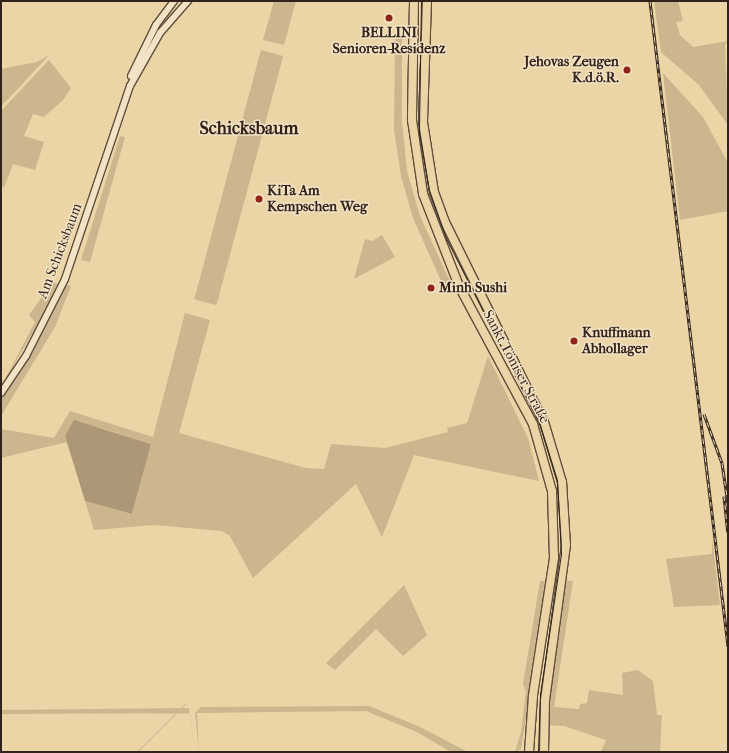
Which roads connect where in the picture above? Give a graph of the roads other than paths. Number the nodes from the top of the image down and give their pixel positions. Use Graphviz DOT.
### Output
graph roads {
  1 [pos="174,1"];
  2 [pos="188,1"];
  3 [pos="414,1"];
  4 [pos="427,1"];
  5 [pos="121,108"];
  6 [pos="1,393"];
  7 [pos="529,752"];
  8 [pos="544,752"];
  1 -- 5 [label="street, Am Schicksbaum"];
  2 -- 5 [label="street, Am Schicksbaum"];
  3 -- 7 [label="main road, Sankt Töniser Straße"];
  4 -- 8 [label="main road, Sankt Töniser Straße"];
  5 -- 6 [label="street, Am Schicksbaum"];
}
